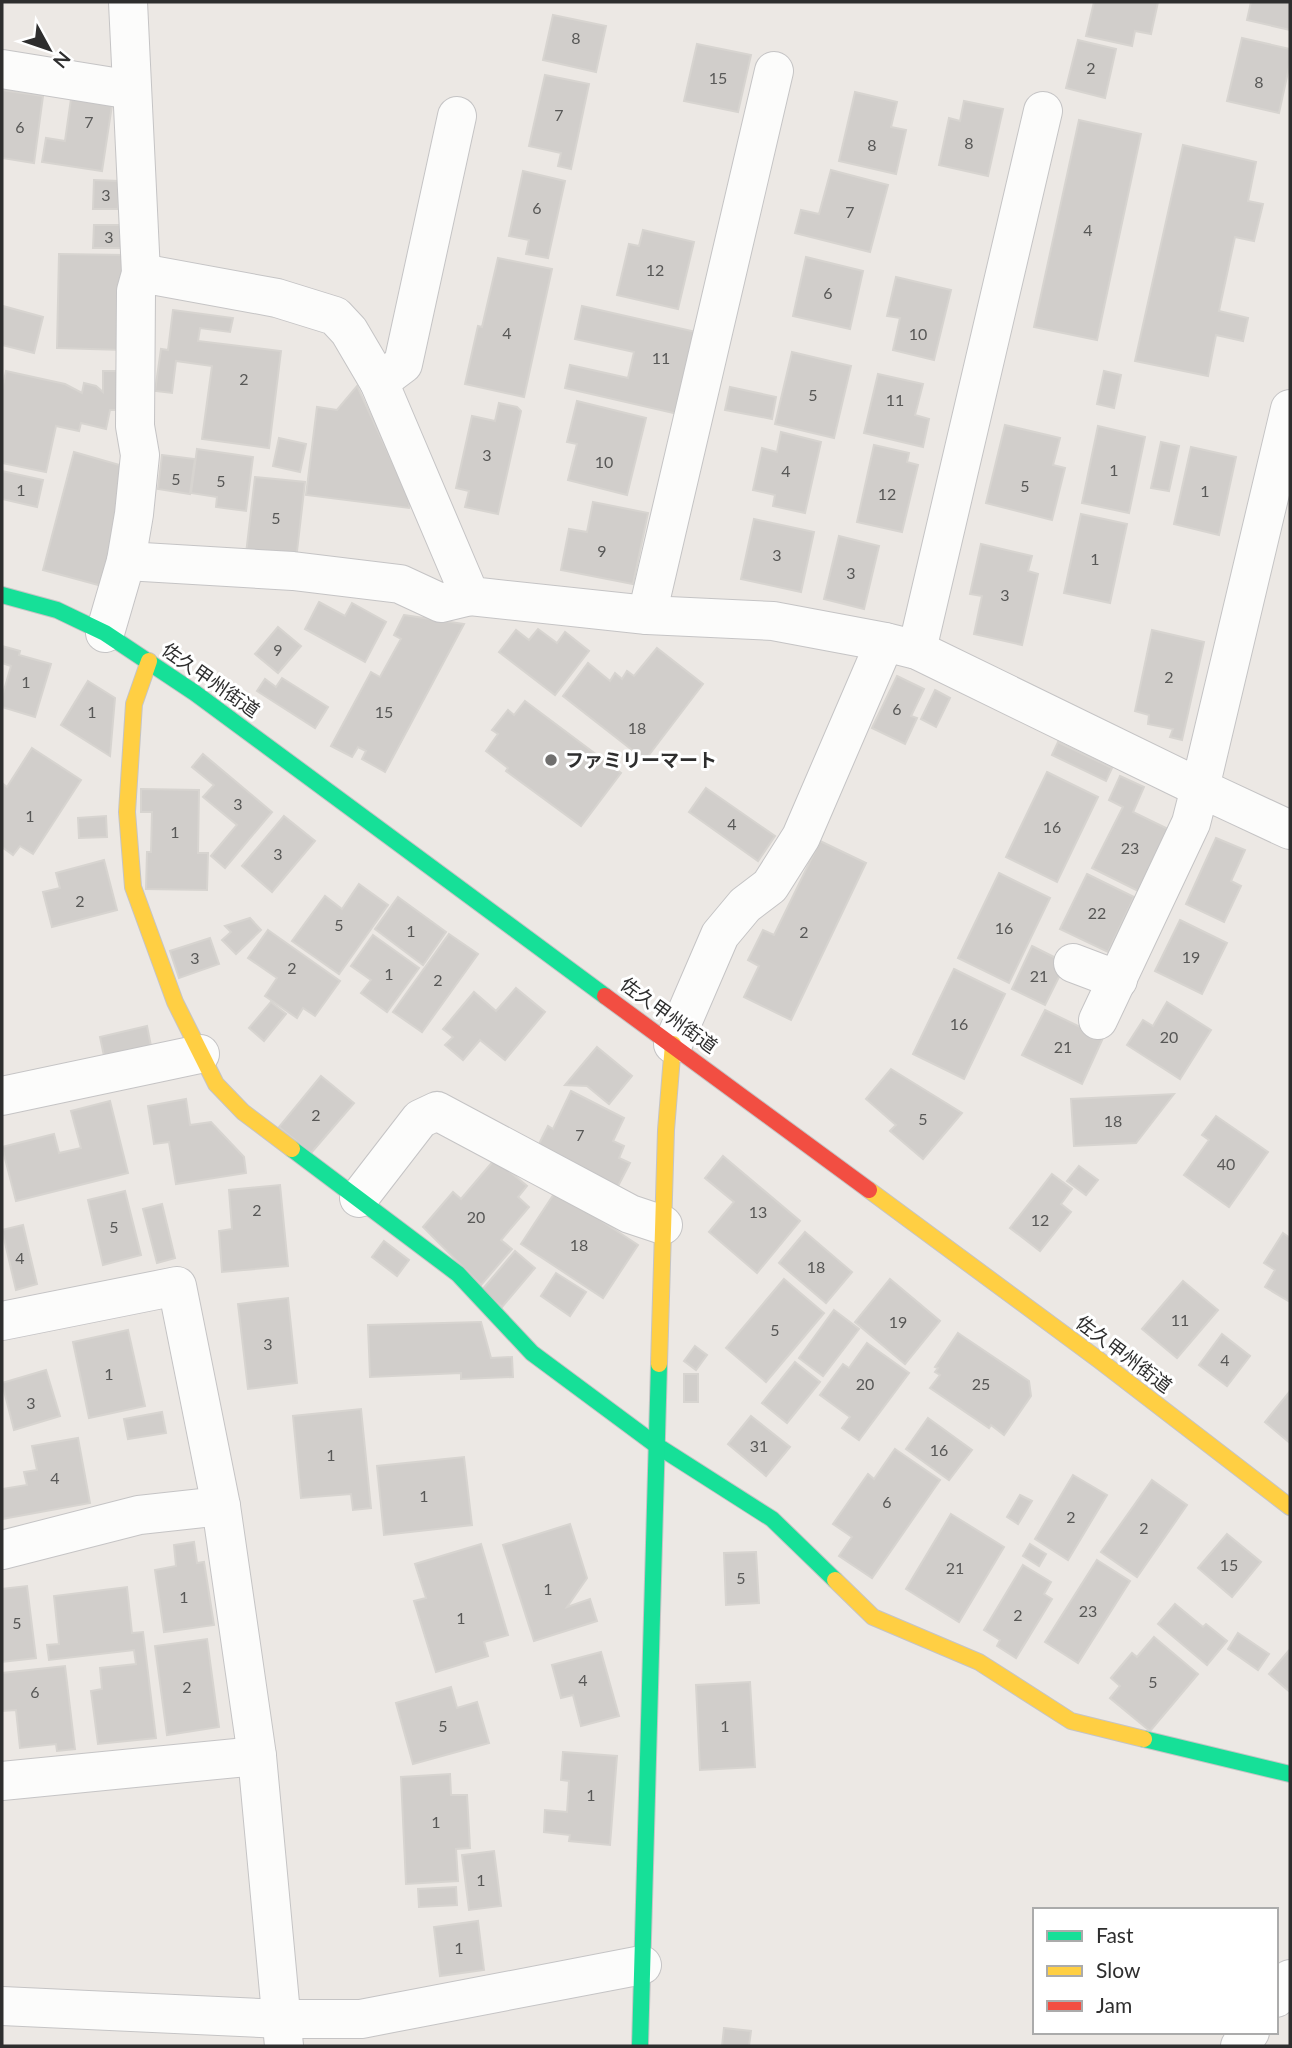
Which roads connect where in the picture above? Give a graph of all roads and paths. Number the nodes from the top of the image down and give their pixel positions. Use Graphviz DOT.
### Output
graph roads {
  1 [pos="128,2"];
  2 [pos="2,69"];
  3 [pos="774,71"];
  4 [pos="132,90"];
  5 [pos="1043,111"];
  6 [pos="457,116"];
  7 [pos="141,273"];
  8 [pos="379,382"];
  9 [pos="1290,409"];
  10 [pos="126,561"];
  11 [pos="2,595"];
  12 [pos="470,596"];
  13 [pos="647,615"];
  14 [pos="105,633"];
  15 [pos="901,646"];
  16 [pos="149,661"];
  17 [pos="1200,788"];
  18 [pos="1290,831"];
  19 [pos="1073,963"];
  20 [pos="1118,980"];
  21 [pos="1098,1020"];
  22 [pos="673,1044"];
  23 [pos="200,1054"];
  24 [pos="2,1096"];
  25 [pos="359,1198"];
  26 [pos="663,1225"];
  27 [pos="2,1321"];
  28 [pos="656,1445"];
  29 [pos="221,1506"];
  30 [pos="1290,1507"];
  31 [pos="2,1550"];
  32 [pos="257,1756"];
  33 [pos="1290,1774"];
  34 [pos="2,1781"];
  35 [pos="642,1965"];
  36 [pos="1290,1979"];
  37 [pos="1278,1995"];
  38 [pos="2,2006"];
  39 [pos="283,2032"];
  40 [pos="640,2046"];
  1 -- 4 [label="street"];
  2 -- 4 [label="street"];
  3 -- 13 [label="street"];
  4 -- 7 [label="street"];
  5 -- 15 [label="street"];
  6 -- 8 [label="street"];
  7 -- 8 [label="street"];
  7 -- 10 [label="street"];
  8 -- 12 [label="street"];
  9 -- 17 [label="street"];
  10 -- 12 [label="street"];
  10 -- 14 [label="street"];
  11 -- 14 [label="street, 佐久甲州街道"];
  12 -- 13 [label="street"];
  13 -- 15 [label="street"];
  14 -- 16 [label="street, 佐久甲州街道"];
  15 -- 17 [label="street"];
  15 -- 22 [label="street"];
  16 -- 22 [label="street, 佐久甲州街道"];
  16 -- 23 [label="street"];
  17 -- 18 [label="street"];
  17 -- 20 [label="street"];
  19 -- 20 [label="street"];
  20 -- 21 [label="street"];
  22 -- 26 [label="street"];
  22 -- 30 [label="street, 佐久甲州街道"];
  23 -- 24 [label="street"];
  23 -- 25 [label="street"];
  25 -- 26 [label="street"];
  25 -- 28 [label="street"];
  26 -- 28 [label="street"];
  27 -- 29 [label="street"];
  28 -- 33 [label="street"];
  28 -- 35 [label="street"];
  29 -- 31 [label="street"];
  29 -- 32 [label="street"];
  32 -- 34 [label="street"];
  32 -- 39 [label="street"];
  35 -- 39 [label="street"];
  35 -- 40 [label="street"];
  36 -- 37 [label="street"];
  38 -- 39 [label="street"];
}
